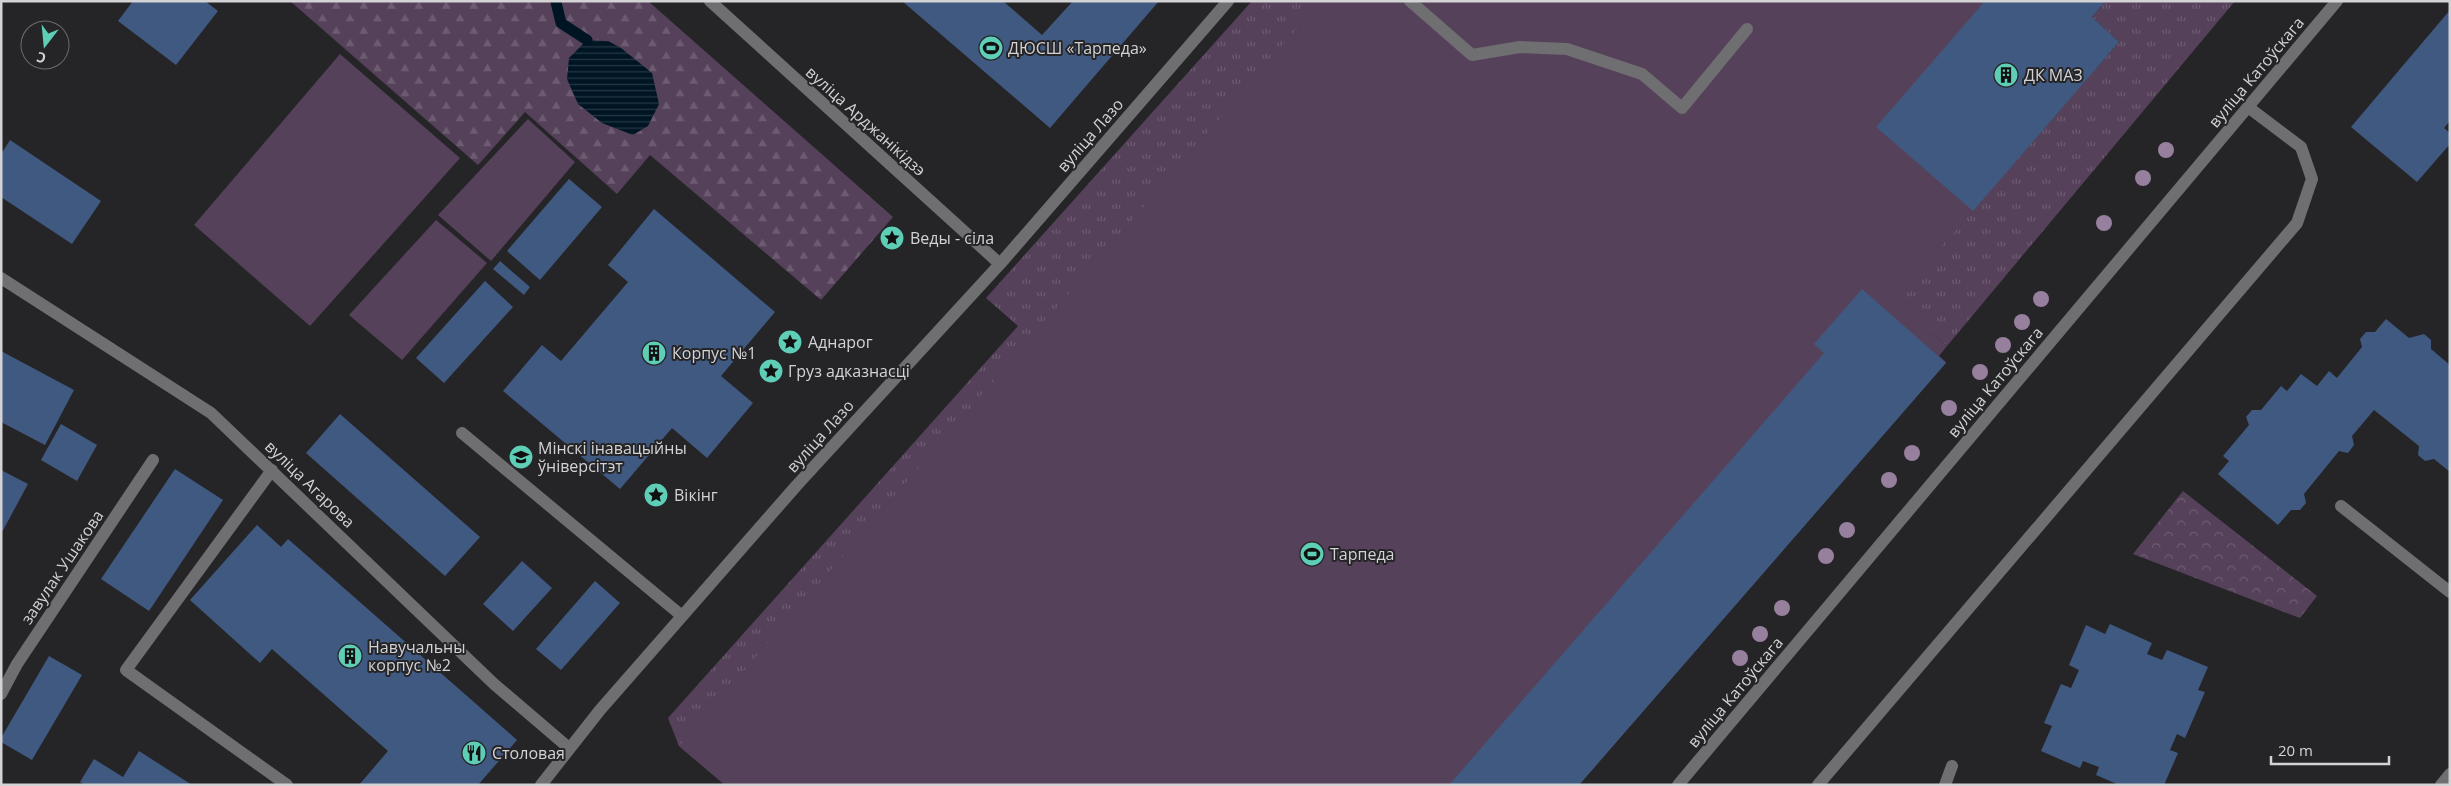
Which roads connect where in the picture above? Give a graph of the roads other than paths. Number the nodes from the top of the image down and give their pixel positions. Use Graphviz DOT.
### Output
graph roads {
  1 [pos="710,1"];
  2 [pos="1228,1"];
  3 [pos="1410,1"];
  4 [pos="2337,1"];
  5 [pos="1747,29"];
  6 [pos="2248,107"];
  7 [pos="1000,264"];
  8 [pos="1,278"];
  9 [pos="462,433"];
  10 [pos="153,460"];
  11 [pos="272,470"];
  12 [pos="2341,506"];
  13 [pos="2450,592"];
  14 [pos="682,616"];
  15 [pos="1,694"];
  16 [pos="569,748"];
  17 [pos="1952,766"];
  18 [pos="2450,774"];
  19 [pos="1683,783"];
  20 [pos="287,785"];
  21 [pos="541,785"];
  22 [pos="1818,785"];
  23 [pos="1945,785"];
  24 [pos="2441,785"];
  1 -- 7 [label="street, вуліца Арджанікідзэ"];
  2 -- 7 [label="street, вуліца Лазо"];
  3 -- 5 [label="street"];
  4 -- 6 [label="street, вуліца Катоўскага"];
  6 -- 19 [label="street, вуліца Катоўскага"];
  6 -- 22 [label="street"];
  7 -- 14 [label="street, вуліца Лазо"];
  8 -- 11 [label="street, вуліца Агарова"];
  9 -- 14 [label="street"];
  10 -- 15 [label="street, завулак Ушакова"];
  11 -- 16 [label="street, вуліца Агарова"];
  11 -- 20 [label="street"];
  12 -- 13 [label="street"];
  14 -- 16 [label="street, вуліца Лазо"];
  16 -- 21 [label="street, вуліца Лазо"];
  17 -- 23 [label="street"];
  18 -- 24 [label="street"];
}
